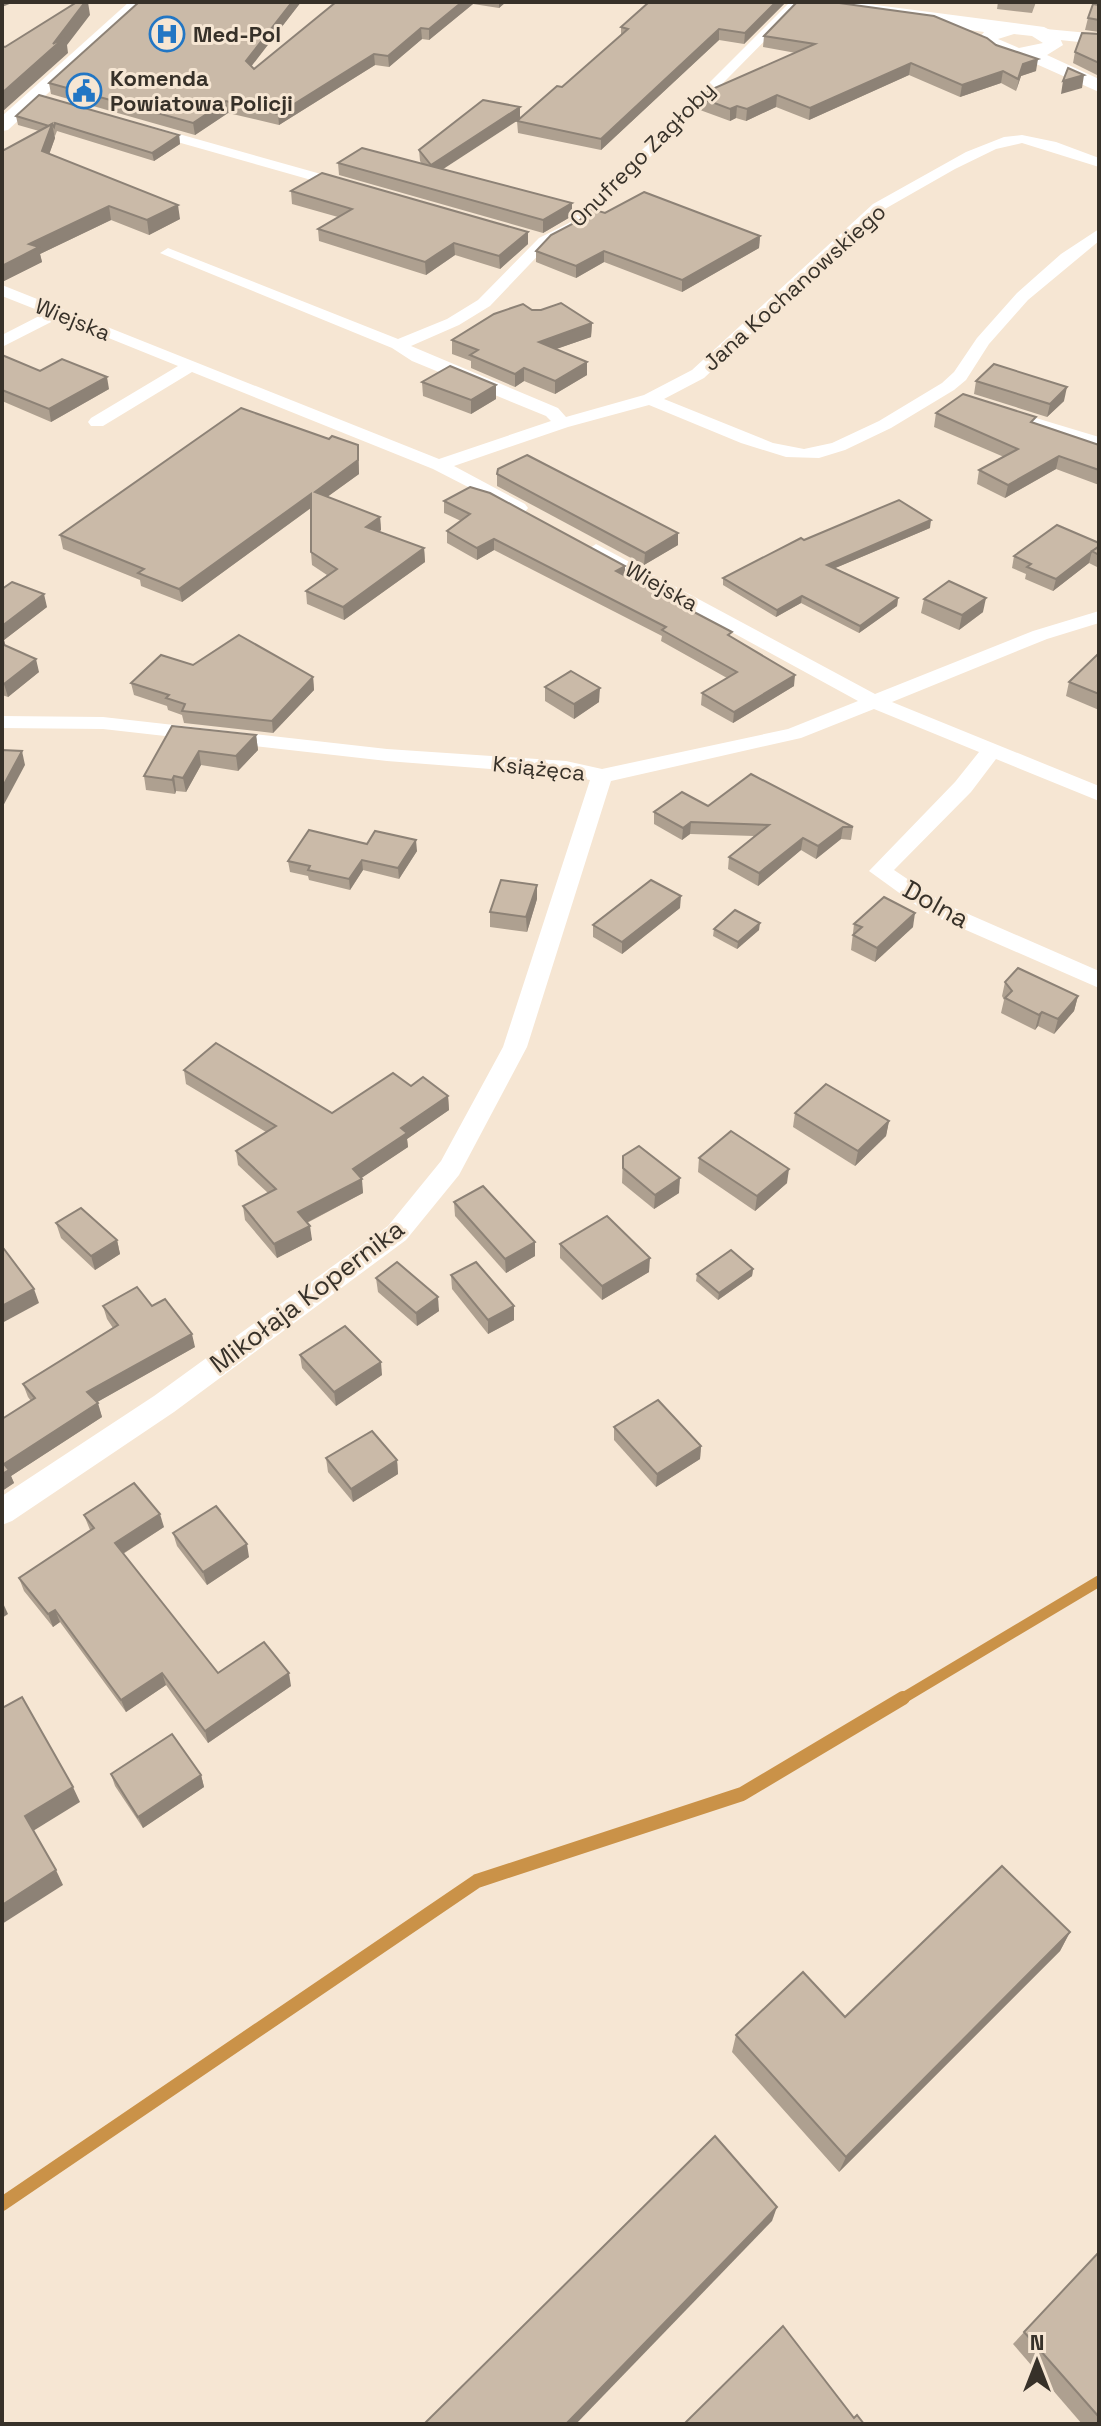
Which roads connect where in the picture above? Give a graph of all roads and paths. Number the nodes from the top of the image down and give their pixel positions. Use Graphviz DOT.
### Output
graph roads {
  1 [pos="139,2"];
  2 [pos="797,2"];
  3 [pos="814,2"];
  4 [pos="1099,40"];
  5 [pos="1043,45"];
  6 [pos="1099,86"];
  7 [pos="127,123"];
  8 [pos="2,126"];
  9 [pos="1099,163"];
  10 [pos="366,190"];
  11 [pos="1099,234"];
  12 [pos="168,253"];
  13 [pos="2,290"];
  14 [pos="57,313"];
  15 [pos="2,342"];
  16 [pos="398,345"];
  17 [pos="188,367"];
  18 [pos="650,399"];
  19 [pos="987,407"];
  20 [pos="97,422"];
  21 [pos="562,423"];
  22 [pos="1099,443"];
  23 [pos="439,465"];
  24 [pos="534,517"];
  25 [pos="575,539"];
  26 [pos="1099,617"];
  27 [pos="875,702"];
  28 [pos="2,722"];
  29 [pos="991,751"];
  30 [pos="602,776"];
  31 [pos="1099,794"];
  32 [pos="1099,980"];
  33 [pos="2,1512"];
  1 -- 8 [label="street"];
  2 -- 16 [label="street, Onufrego Zagłoby"];
  3 -- 5 [label="main road"];
  4 -- 5 [label="street"];
  5 -- 6 [label="main road"];
  7 -- 10 [label="street"];
  9 -- 18 [label="street, Jana Kochanowskiego"];
  11 -- 18 [label="street"];
  12 -- 16 [label="street"];
  13 -- 14 [label="street, Wiejska"];
  14 -- 15 [label="street"];
  14 -- 17 [label="street, Wiejska"];
  16 -- 21 [label="street"];
  17 -- 20 [label="street"];
  17 -- 23 [label="street, Wiejska"];
  18 -- 21 [label="street, Jana Kochanowskiego"];
  19 -- 22 [label="street"];
  21 -- 23 [label="street, Jana Kochanowskiego"];
  23 -- 24 [label="street, Wiejska"];
  25 -- 27 [label="street, Wiejska"];
  26 -- 27 [label="street, Książęca"];
  27 -- 29 [label="street, Wiejska"];
  27 -- 30 [label="street, Książęca"];
  28 -- 30 [label="street, Książęca"];
  29 -- 31 [label="street, Wiejska"];
  29 -- 32 [label="street, Dolna"];
  30 -- 33 [label="street, Mikołaja Kopernika"];
}
